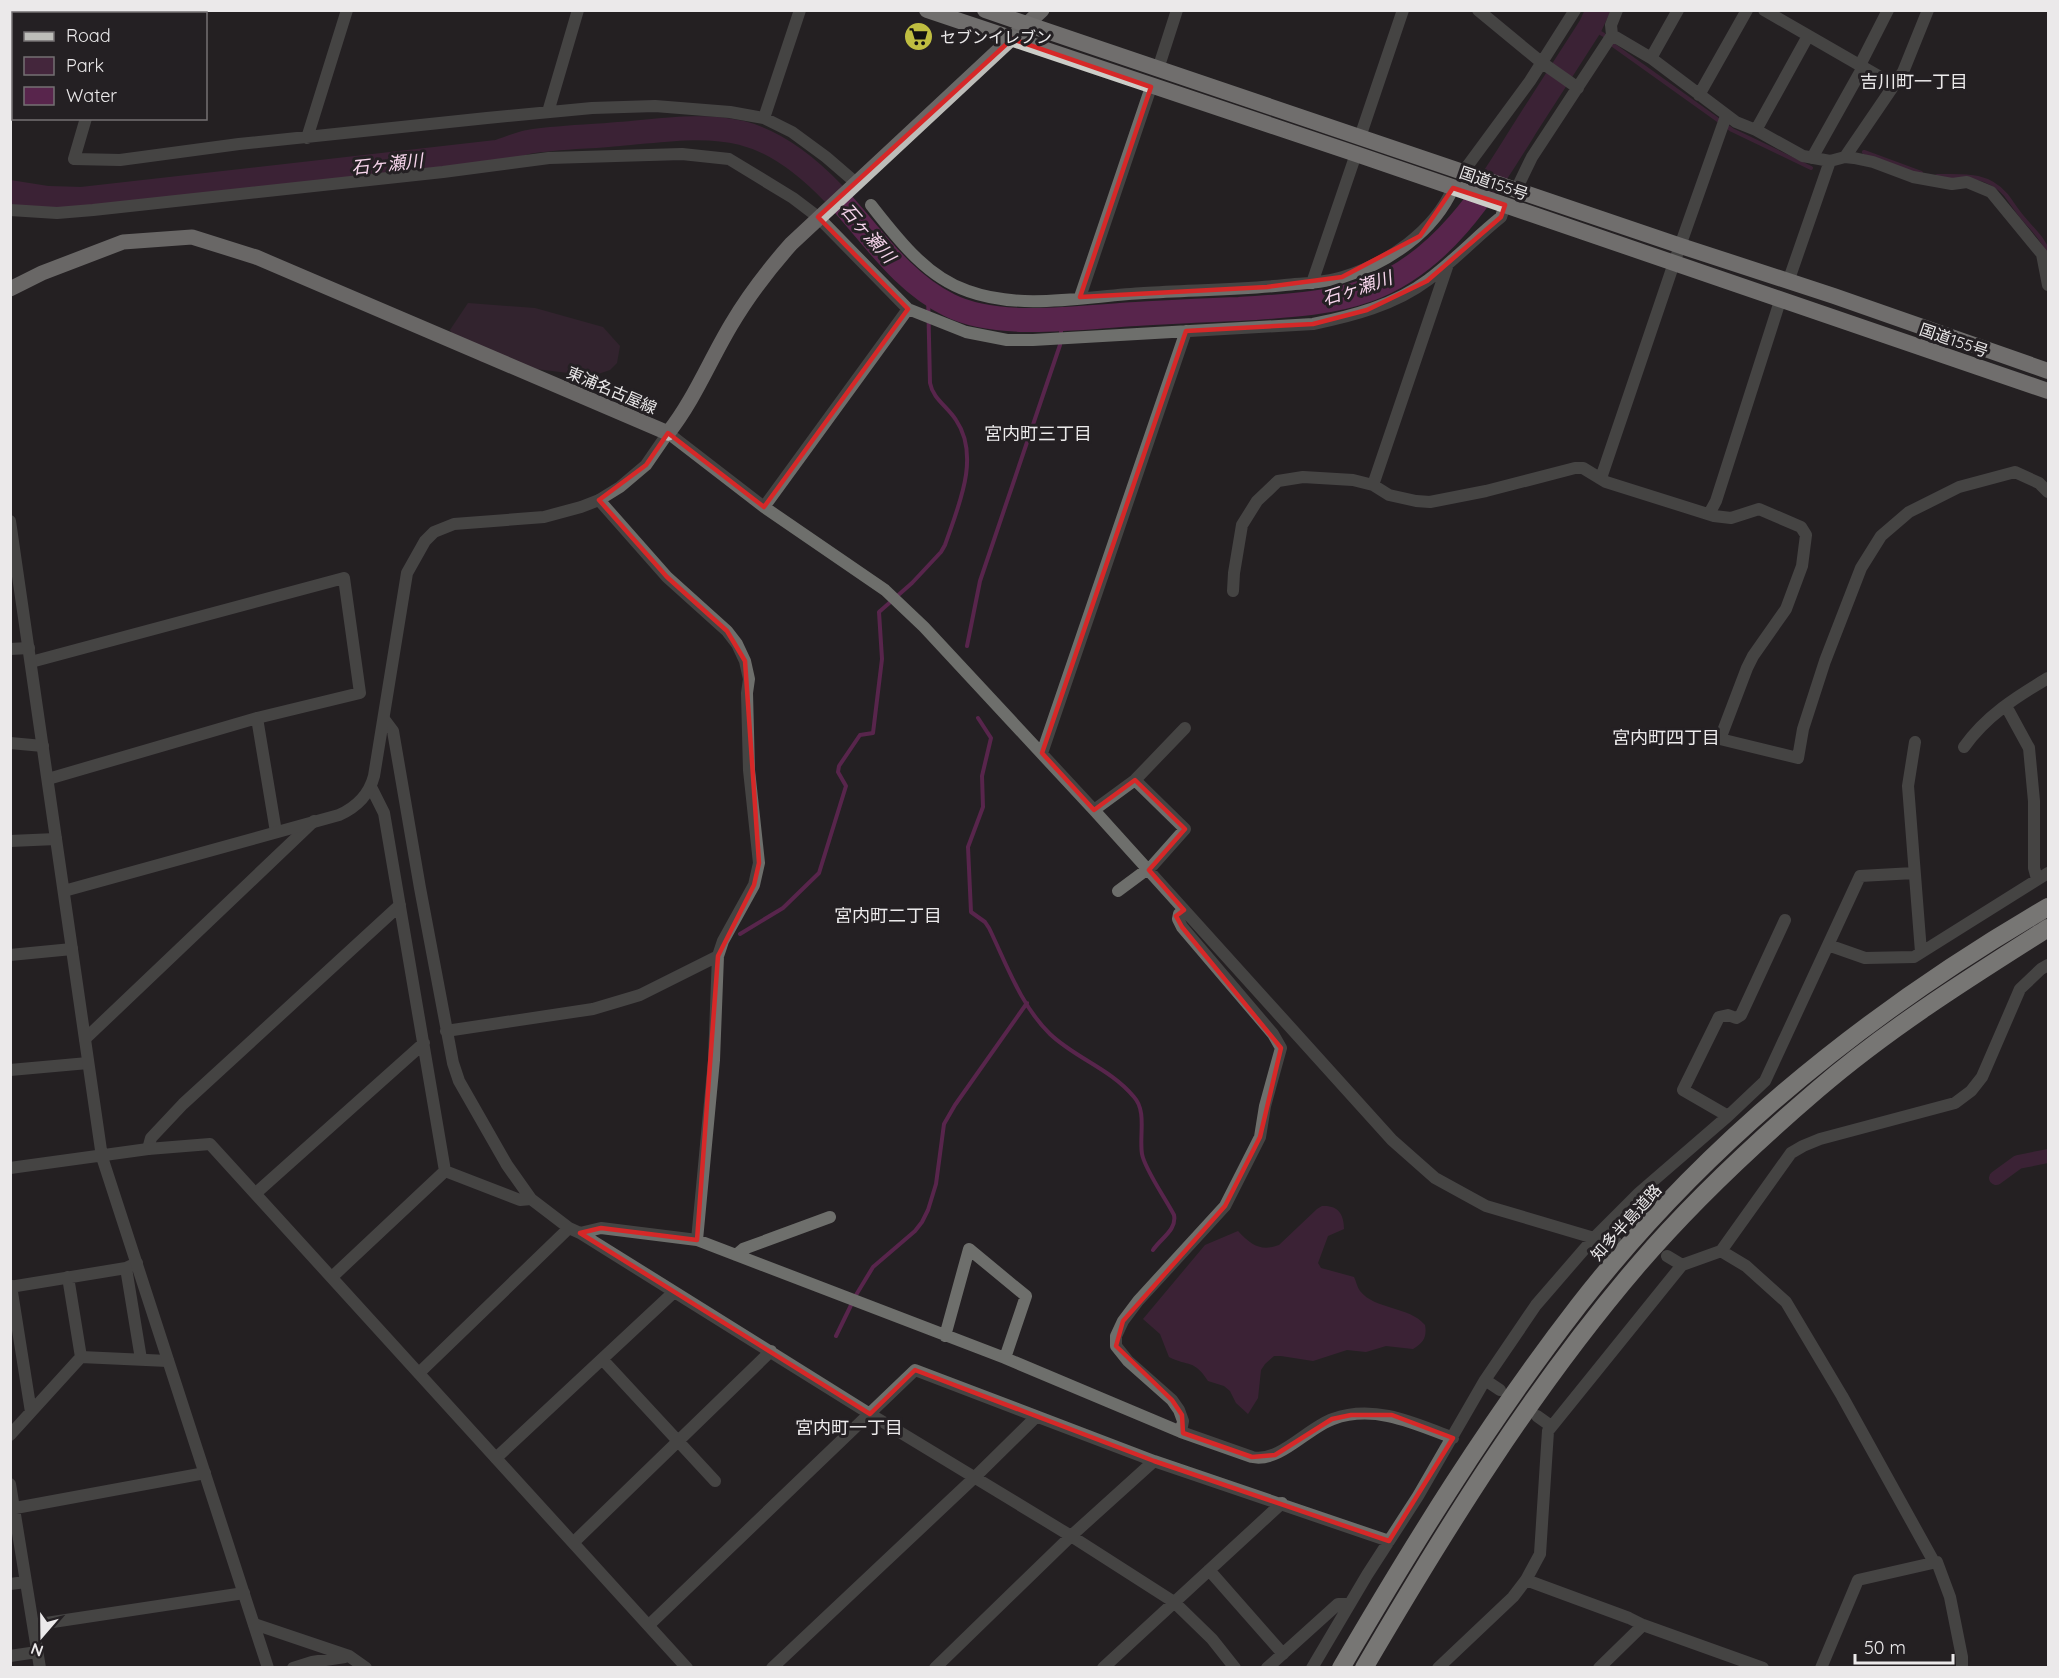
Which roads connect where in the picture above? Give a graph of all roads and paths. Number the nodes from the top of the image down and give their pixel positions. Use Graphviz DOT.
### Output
graph roads {
  1 [pos="347,10"];
  2 [pos="578,10"];
  3 [pos="800,10"];
  4 [pos="927,10"];
  5 [pos="985,10"];
  6 [pos="1042,10"];
  7 [pos="1177,10"];
  8 [pos="1403,10"];
  9 [pos="1478,10"];
  10 [pos="1575,10"];
  11 [pos="1617,10"];
  12 [pos="1678,10"];
  13 [pos="1747,10"];
  14 [pos="1764,10"];
  15 [pos="1888,10"];
  16 [pos="1928,10"];
  17 [pos="1778,14"];
  18 [pos="1027,24"];
  19 [pos="1612,35"];
  20 [pos="1808,36"];
  21 [pos="1012,39"];
  22 [pos="1651,58"];
  23 [pos="1540,62"];
  24 [pos="1861,66"];
  25 [pos="1158,69"];
  26 [pos="1894,85"];
  27 [pos="1151,87"];
  28 [pos="1578,88"];
  29 [pos="1699,95"];
  30 [pos="548,112"];
  31 [pos="1726,116"];
  32 [pos="764,118"];
  33 [pos="85,120"];
  34 [pos="1756,130"];
  35 [pos="1360,137"];
  36 [pos="307,138"];
  37 [pos="1356,154"];
  38 [pos="1845,157"];
  39 [pos="1812,159"];
  40 [pos="1830,161"];
  41 [pos="1464,172"];
  42 [pos="854,184"];
  43 [pos="1454,189"];
  44 [pos="1513,189"];
  45 [pos="871,205"];
  46 [pos="1503,205"];
  47 [pos="10,210"];
  48 [pos="820,215"];
  49 [pos="1681,246"];
  50 [pos="1674,263"];
  51 [pos="1448,264"];
  52 [pos="1788,282"];
  53 [pos="1312,283"];
  54 [pos="2049,285"];
  55 [pos="10,289"];
  56 [pos="1080,297"];
  57 [pos="1780,301"];
  58 [pos="908,309"];
  59 [pos="1186,331"];
  60 [pos="2049,371"];
  61 [pos="2049,391"];
  62 [pos="668,433"];
  63 [pos="1601,478"];
  64 [pos="1373,485"];
  65 [pos="2049,492"];
  66 [pos="598,500"];
  67 [pos="764,507"];
  68 [pos="1709,514"];
  69 [pos="10,520"];
  70 [pos="1233,591"];
  71 [pos="29,648"];
  72 [pos="10,649"];
  73 [pos="31,662"];
  74 [pos="2049,678"];
  75 [pos="2006,706"];
  76 [pos="257,718"];
  77 [pos="384,720"];
  78 [pos="1185,728"];
  79 [pos="1915,742"];
  80 [pos="10,744"];
  81 [pos="43,746"];
  82 [pos="1964,747"];
  83 [pos="1042,753"];
  84 [pos="48,778"];
  85 [pos="1135,780"];
  86 [pos="371,787"];
  87 [pos="1094,810"];
  88 [pos="314,821"];
  89 [pos="276,832"];
  90 [pos="56,839"];
  91 [pos="10,841"];
  92 [pos="1147,869"];
  93 [pos="1914,873"];
  94 [pos="2043,876"];
  95 [pos="64,891"];
  96 [pos="1118,891"];
  97 [pos="400,905"];
  98 [pos="2049,907"];
  99 [pos="1184,910"];
  100 [pos="1785,920"];
  101 [pos="2049,928"];
  102 [pos="1828,945"];
  103 [pos="72,949"];
  104 [pos="1921,952"];
  105 [pos="10,955"];
  106 [pos="718,956"];
  107 [pos="2049,965"];
  108 [pos="446,1031"];
  109 [pos="85,1039"];
  110 [pos="424,1043"];
  111 [pos="88,1063"];
  112 [pos="10,1070"];
  113 [pos="1728,1116"];
  114 [pos="148,1149"];
  115 [pos="102,1157"];
  116 [pos="10,1168"];
  117 [pos="445,1171"];
  118 [pos="255,1193"];
  119 [pos="531,1199"];
  120 [pos="830,1217"];
  121 [pos="575,1231"];
  122 [pos="1594,1238"];
  123 [pos="696,1239"];
  124 [pos="1616,1242"];
  125 [pos="1721,1251"];
  126 [pos="736,1255"];
  127 [pos="1666,1256"];
  128 [pos="131,1266"];
  129 [pos="1682,1266"];
  130 [pos="68,1277"];
  131 [pos="332,1277"];
  132 [pos="11,1286"];
  133 [pos="674,1292"];
  134 [pos="945,1336"];
  135 [pos="771,1351"];
  136 [pos="81,1357"];
  137 [pos="1005,1358"];
  138 [pos="141,1359"];
  139 [pos="602,1359"];
  140 [pos="168,1360"];
  141 [pos="419,1373"];
  142 [pos="1485,1380"];
  143 [pos="1500,1390"];
  144 [pos="31,1412"];
  145 [pos="870,1414"];
  146 [pos="1537,1416"];
  147 [pos="1036,1417"];
  148 [pos="1551,1426"];
  149 [pos="1181,1432"];
  150 [pos="10,1435"];
  151 [pos="1452,1438"];
  152 [pos="678,1440"];
  153 [pos="496,1458"];
  154 [pos="1154,1461"];
  155 [pos="205,1473"];
  156 [pos="975,1477"];
  157 [pos="715,1481"];
  158 [pos="10,1484"];
  159 [pos="1282,1503"];
  160 [pos="12,1508"];
  161 [pos="1071,1536"];
  162 [pos="1389,1541"];
  163 [pos="574,1542"];
  164 [pos="1934,1562"];
  165 [pos="1209,1570"];
  166 [pos="1526,1580"];
  167 [pos="26,1582"];
  168 [pos="10,1584"];
  169 [pos="244,1593"];
  170 [pos="1174,1602"];
  171 [pos="1349,1604"];
  172 [pos="254,1624"];
  173 [pos="33,1625"];
  174 [pos="649,1625"];
  175 [pos="1643,1625"];
  176 [pos="37,1652"];
  177 [pos="1282,1654"];
  178 [pos="10,1656"];
  179 [pos="349,1656"];
  180 [pos="40,1668"];
  181 [pos="268,1668"];
  182 [pos="293,1668"];
  183 [pos="366,1668"];
  184 [pos="687,1668"];
  185 [pos="772,1668"];
  186 [pos="935,1668"];
  187 [pos="1103,1668"];
  188 [pos="1235,1668"];
  189 [pos="1267,1668"];
  190 [pos="1312,1668"];
  191 [pos="1341,1668"];
  192 [pos="1364,1668"];
  193 [pos="1437,1668"];
  194 [pos="1599,1668"];
  195 [pos="1763,1668"];
  196 [pos="1821,1668"];
  197 [pos="1962,1668"];
  1 -- 36 [label="street"];
  2 -- 30 [label="street"];
  3 -- 32 [label="street"];
  4 -- 21 [label="highway, 国道155号"];
  5 -- 18 [label="highway, 国道155号"];
  6 -- 18 [label="main road, 東浦名古屋線"];
  7 -- 25 [label="street"];
  8 -- 35 [label="street"];
  9 -- 23 [label="street"];
  10 -- 23 [label="street"];
  11 -- 19 [label="street"];
  12 -- 22 [label="street"];
  13 -- 29 [label="street"];
  14 -- 17 [label="street"];
  15 -- 24 [label="street"];
  16 -- 26 [label="street"];
  17 -- 20 [label="street"];
  18 -- 21 [label="main road, 東浦名古屋線"];
  18 -- 25 [label="highway, 国道155号"];
  19 -- 22 [label="street"];
  19 -- 28 [label="street"];
  20 -- 24 [label="street"];
  20 -- 34 [label="street"];
  21 -- 27 [label="highway, 国道155号"];
  21 -- 42 [label="main road, 東浦名古屋線"];
  22 -- 29 [label="street"];
  23 -- 28 [label="street"];
  23 -- 41 [label="street"];
  24 -- 26 [label="street"];
  24 -- 39 [label="street"];
  25 -- 35 [label="highway, 国道155号"];
  26 -- 38 [label="street"];
  27 -- 37 [label="highway, 国道155号"];
  27 -- 56 [label="street"];
  28 -- 44 [label="street"];
  29 -- 31 [label="street"];
  30 -- 32 [label="street"];
  30 -- 36 [label="street"];
  31 -- 34 [label="street"];
  31 -- 49 [label="street"];
  32 -- 42 [label="street"];
  33 -- 36 [label="street"];
  34 -- 39 [label="street"];
  35 -- 41 [label="highway, 国道155号"];
  37 -- 43 [label="highway, 国道155号"];
  37 -- 53 [label="street"];
  38 -- 40 [label="street"];
  38 -- 54 [label="street"];
  39 -- 40 [label="street"];
  40 -- 52 [label="street"];
  41 -- 44 [label="highway, 国道155号"];
  42 -- 48 [label="main road, 東浦名古屋線"];
  43 -- 46 [label="highway, 国道155号"];
  43 -- 53 [label="street"];
  44 -- 49 [label="highway, 国道155号"];
  45 -- 56 [label="street"];
  46 -- 50 [label="highway, 国道155号"];
  46 -- 51 [label="street"];
  47 -- 48 [label="street"];
  48 -- 58 [label="street"];
  48 -- 62 [label="main road, 東浦名古屋線"];
  49 -- 50 [label="street"];
  49 -- 52 [label="highway, 国道155号"];
  50 -- 57 [label="highway, 国道155号"];
  50 -- 63 [label="street"];
  51 -- 59 [label="street"];
  51 -- 64 [label="street"];
  52 -- 60 [label="highway, 国道155号"];
  53 -- 56 [label="street"];
  55 -- 62 [label="main road, 東浦名古屋線"];
  57 -- 61 [label="highway, 国道155号"];
  57 -- 68 [label="street"];
  58 -- 59 [label="street"];
  58 -- 67 [label="street"];
  59 -- 83 [label="street"];
  62 -- 66 [label="street"];
  62 -- 67 [label="street"];
  63 -- 64 [label="street"];
  63 -- 68 [label="street"];
  64 -- 70 [label="street"];
  65 -- 68 [label="street"];
  66 -- 77 [label="street"];
  66 -- 106 [label="street"];
  67 -- 83 [label="street"];
  69 -- 71 [label="street"];
  71 -- 72 [label="street"];
  71 -- 73 [label="street"];
  73 -- 76 [label="street"];
  73 -- 81 [label="street"];
  74 -- 75 [label="street"];
  75 -- 82 [label="street"];
  75 -- 94 [label="street"];
  76 -- 84 [label="street"];
  76 -- 89 [label="street"];
  77 -- 86 [label="street"];
  77 -- 108 [label="street"];
  78 -- 85 [label="street"];
  79 -- 93 [label="street"];
  80 -- 81 [label="street"];
  81 -- 84 [label="street"];
  83 -- 87 [label="street"];
  84 -- 90 [label="street"];
  85 -- 87 [label="street"];
  85 -- 92 [label="street"];
  86 -- 88 [label="street"];
  86 -- 97 [label="street"];
  87 -- 92 [label="street"];
  88 -- 89 [label="street"];
  88 -- 109 [label="street"];
  89 -- 95 [label="street"];
  90 -- 91 [label="street"];
  90 -- 95 [label="street"];
  92 -- 96 [label="street"];
  92 -- 99 [label="street"];
  93 -- 102 [label="street"];
  93 -- 104 [label="street"];
  94 -- 104 [label="street"];
  95 -- 103 [label="street"];
  97 -- 110 [label="street"];
  97 -- 114 [label="street"];
  98 -- 191 [label="highway, 知多半島道路"];
  99 -- 122 [label="street"];
  99 -- 149 [label="street"];
  100 -- 113 [label="street"];
  101 -- 192 [label="highway"];
  102 -- 104 [label="street"];
  102 -- 113 [label="street"];
  103 -- 105 [label="street"];
  103 -- 109 [label="street"];
  106 -- 108 [label="street"];
  106 -- 123 [label="street"];
  107 -- 125 [label="street"];
  108 -- 119 [label="street"];
  109 -- 111 [label="street"];
  110 -- 117 [label="street"];
  110 -- 118 [label="street"];
  111 -- 112 [label="street"];
  111 -- 115 [label="street"];
  113 -- 122 [label="street"];
  114 -- 115 [label="street"];
  114 -- 118 [label="street"];
  115 -- 116 [label="street"];
  115 -- 128 [label="street"];
  117 -- 119 [label="street"];
  117 -- 131 [label="street"];
  118 -- 131 [label="street"];
  119 -- 121 [label="street"];
  120 -- 126 [label="street"];
  121 -- 123 [label="street"];
  121 -- 133 [label="street"];
  121 -- 141 [label="street"];
  122 -- 124 [label="street"];
  122 -- 142 [label="street"];
  123 -- 126 [label="street"];
  125 -- 129 [label="street"];
  125 -- 164 [label="street"];
  126 -- 134 [label="street"];
  127 -- 129 [label="street"];
  128 -- 130 [label="street"];
  128 -- 138 [label="street"];
  128 -- 140 [label="street"];
  129 -- 148 [label="street"];
  130 -- 132 [label="street"];
  130 -- 136 [label="street"];
  131 -- 141 [label="street"];
  132 -- 144 [label="street"];
  133 -- 135 [label="street"];
  133 -- 139 [label="street"];
  134 -- 137 [label="street"];
  134 -- 137 [label="street"];
  135 -- 145 [label="street"];
  135 -- 152 [label="street"];
  136 -- 138 [label="street"];
  136 -- 144 [label="street"];
  137 -- 149 [label="street"];
  138 -- 140 [label="street"];
  139 -- 152 [label="street"];
  139 -- 153 [label="street"];
  140 -- 155 [label="street"];
  141 -- 153 [label="street"];
  142 -- 143 [label="street"];
  142 -- 151 [label="street"];
  144 -- 150 [label="street"];
  145 -- 147 [label="street"];
  145 -- 156 [label="street"];
  145 -- 174 [label="street"];
  146 -- 148 [label="street"];
  147 -- 154 [label="street"];
  147 -- 156 [label="street"];
  148 -- 166 [label="street"];
  149 -- 151 [label="street"];
  151 -- 162 [label="street"];
  152 -- 157 [label="street"];
  152 -- 163 [label="street"];
  153 -- 163 [label="street"];
  154 -- 159 [label="street"];
  154 -- 161 [label="street"];
  155 -- 160 [label="street"];
  155 -- 169 [label="street"];
  156 -- 161 [label="street"];
  156 -- 185 [label="street"];
  158 -- 160 [label="street"];
  159 -- 162 [label="street"];
  159 -- 165 [label="street"];
  160 -- 167 [label="street"];
  161 -- 170 [label="street"];
  161 -- 186 [label="street"];
  162 -- 171 [label="street"];
  163 -- 174 [label="street"];
  164 -- 196 [label="street"];
  164 -- 197 [label="street"];
  165 -- 170 [label="street"];
  165 -- 177 [label="street"];
  166 -- 175 [label="street"];
  166 -- 193 [label="street"];
  167 -- 168 [label="street"];
  167 -- 173 [label="street"];
  169 -- 172 [label="street"];
  169 -- 173 [label="street"];
  170 -- 187 [label="street"];
  170 -- 188 [label="street"];
  171 -- 177 [label="street"];
  171 -- 190 [label="street"];
  172 -- 179 [label="street"];
  172 -- 181 [label="street"];
  173 -- 176 [label="street"];
  174 -- 184 [label="street"];
  175 -- 194 [label="street"];
  175 -- 195 [label="street"];
  176 -- 178 [label="street"];
  176 -- 180 [label="street"];
  177 -- 189 [label="street"];
  179 -- 182 [label="street"];
  179 -- 183 [label="street"];
}
